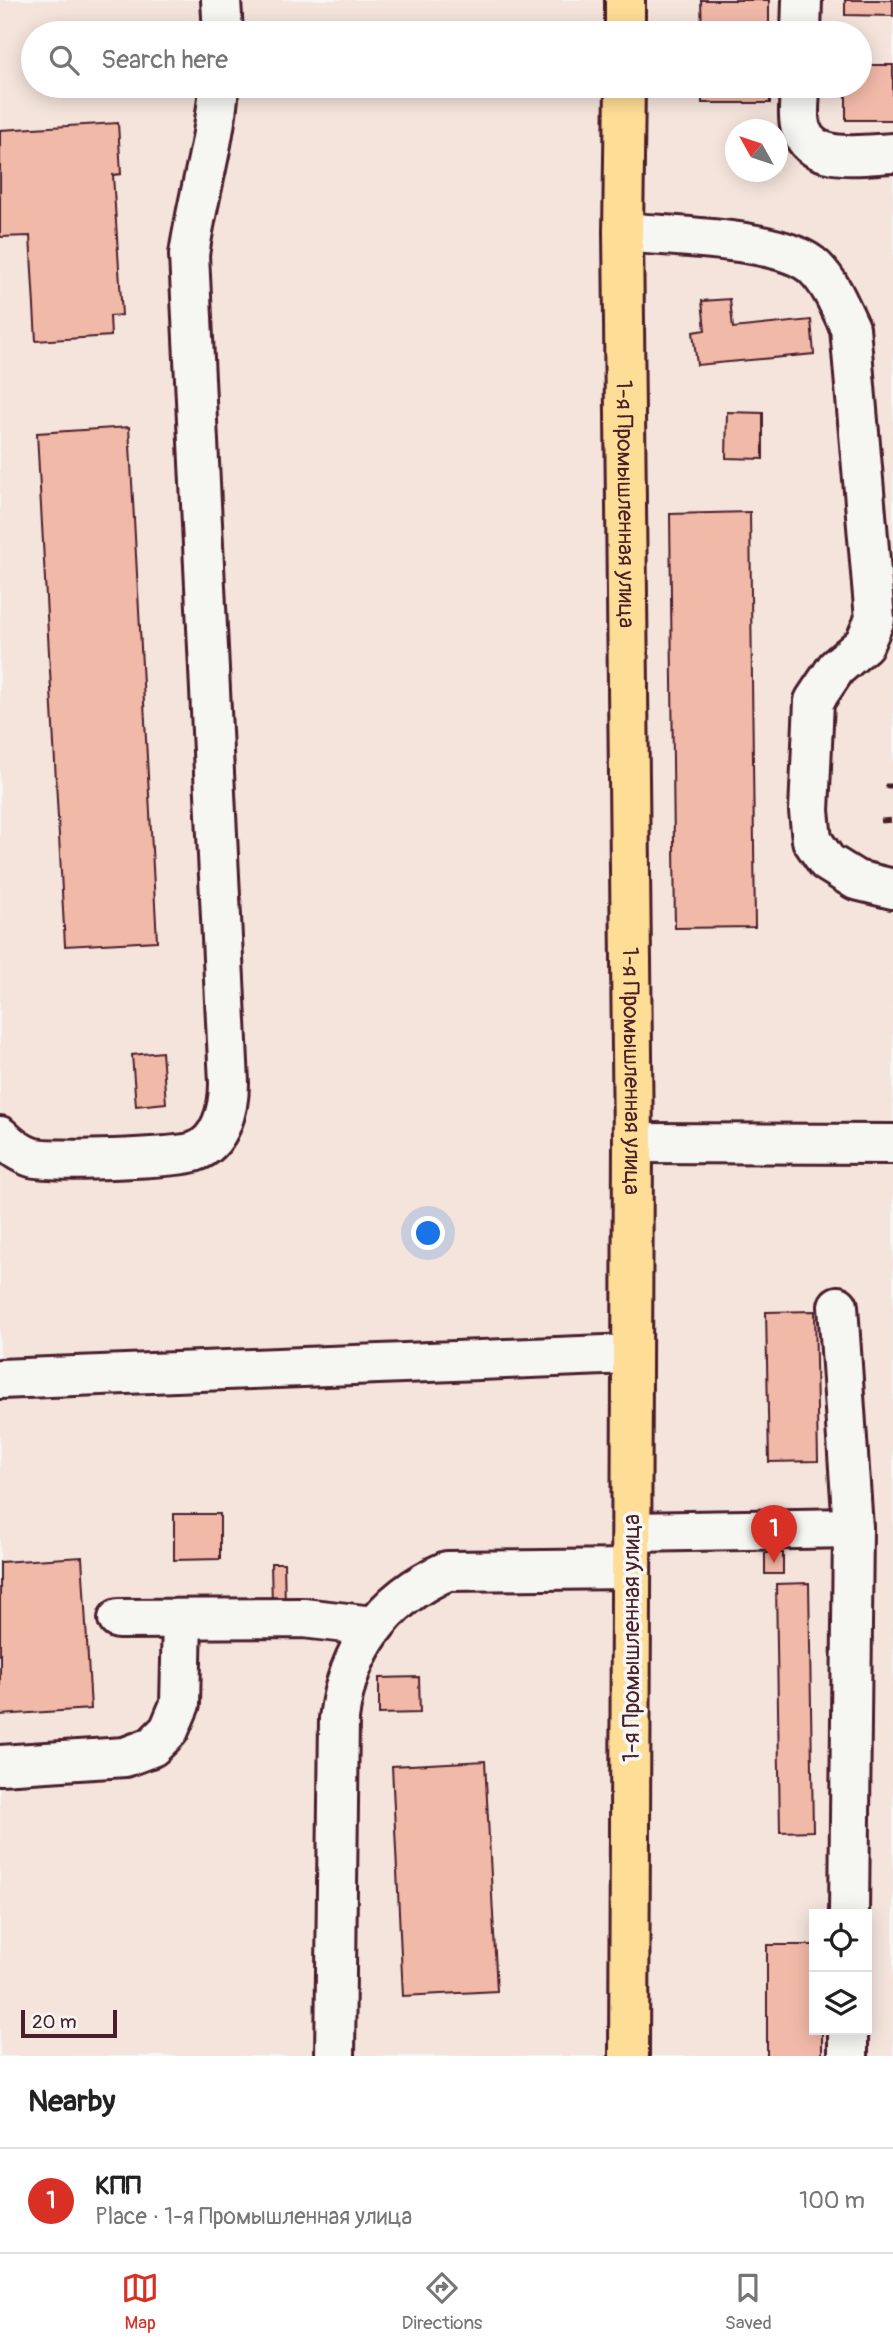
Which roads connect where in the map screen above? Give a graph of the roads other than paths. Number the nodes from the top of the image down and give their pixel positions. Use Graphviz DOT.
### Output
graph roads {
  1 [pos="221,0"];
  2 [pos="625,0"];
  3 [pos="802,0"];
  4 [pos="222,21"];
  5 [pos="625,21"];
  6 [pos="801,21"];
  7 [pos="218,98"];
  8 [pos="625,98"];
  9 [pos="800,98"];
  10 [pos="893,153"];
  11 [pos="623,232"];
  12 [pos="893,890"];
  13 [pos="0,1136"];
  14 [pos="633,1143"];
  15 [pos="893,1144"];
  16 [pos="838,1306"];
  17 [pos="630,1354"];
  18 [pos="0,1379"];
  19 [pos="853,1528"];
  20 [pos="633,1532"];
  21 [pos="630,1569"];
  22 [pos="118,1619"];
  23 [pos="182,1619"];
  24 [pos="373,1626"];
  25 [pos="0,1765"];
  26 [pos="849,1909"];
  27 [pos="848,2035"];
  28 [pos="335,2056"];
  29 [pos="629,2056"];
  30 [pos="848,2056"];
  1 -- 4 [label="lane"];
  2 -- 5 [label="main road"];
  3 -- 6 [label="lane"];
  7 -- 13 [label="lane"];
  8 -- 11 [label="main road, 1-я Промышленная улица"];
  9 -- 10 [label="lane"];
  11 -- 12 [label="lane"];
  11 -- 14 [label="main road, 1-я Промышленная улица"];
  14 -- 15 [label="lane"];
  14 -- 17 [label="main road, 1-я Промышленная улица"];
  16 -- 19 [label="lane"];
  17 -- 18 [label="lane"];
  17 -- 20 [label="main road, 1-я Промышленная улица"];
  19 -- 20 [label="lane"];
  19 -- 26 [label="lane"];
  20 -- 21 [label="main road, 1-я Промышленная улица"];
  21 -- 24 [label="lane"];
  21 -- 29 [label="main road, 1-я Промышленная улица"];
  22 -- 23 [label="lane"];
  23 -- 24 [label="lane"];
  23 -- 25 [label="lane"];
  24 -- 28 [label="lane"];
  27 -- 30 [label="lane"];
}
